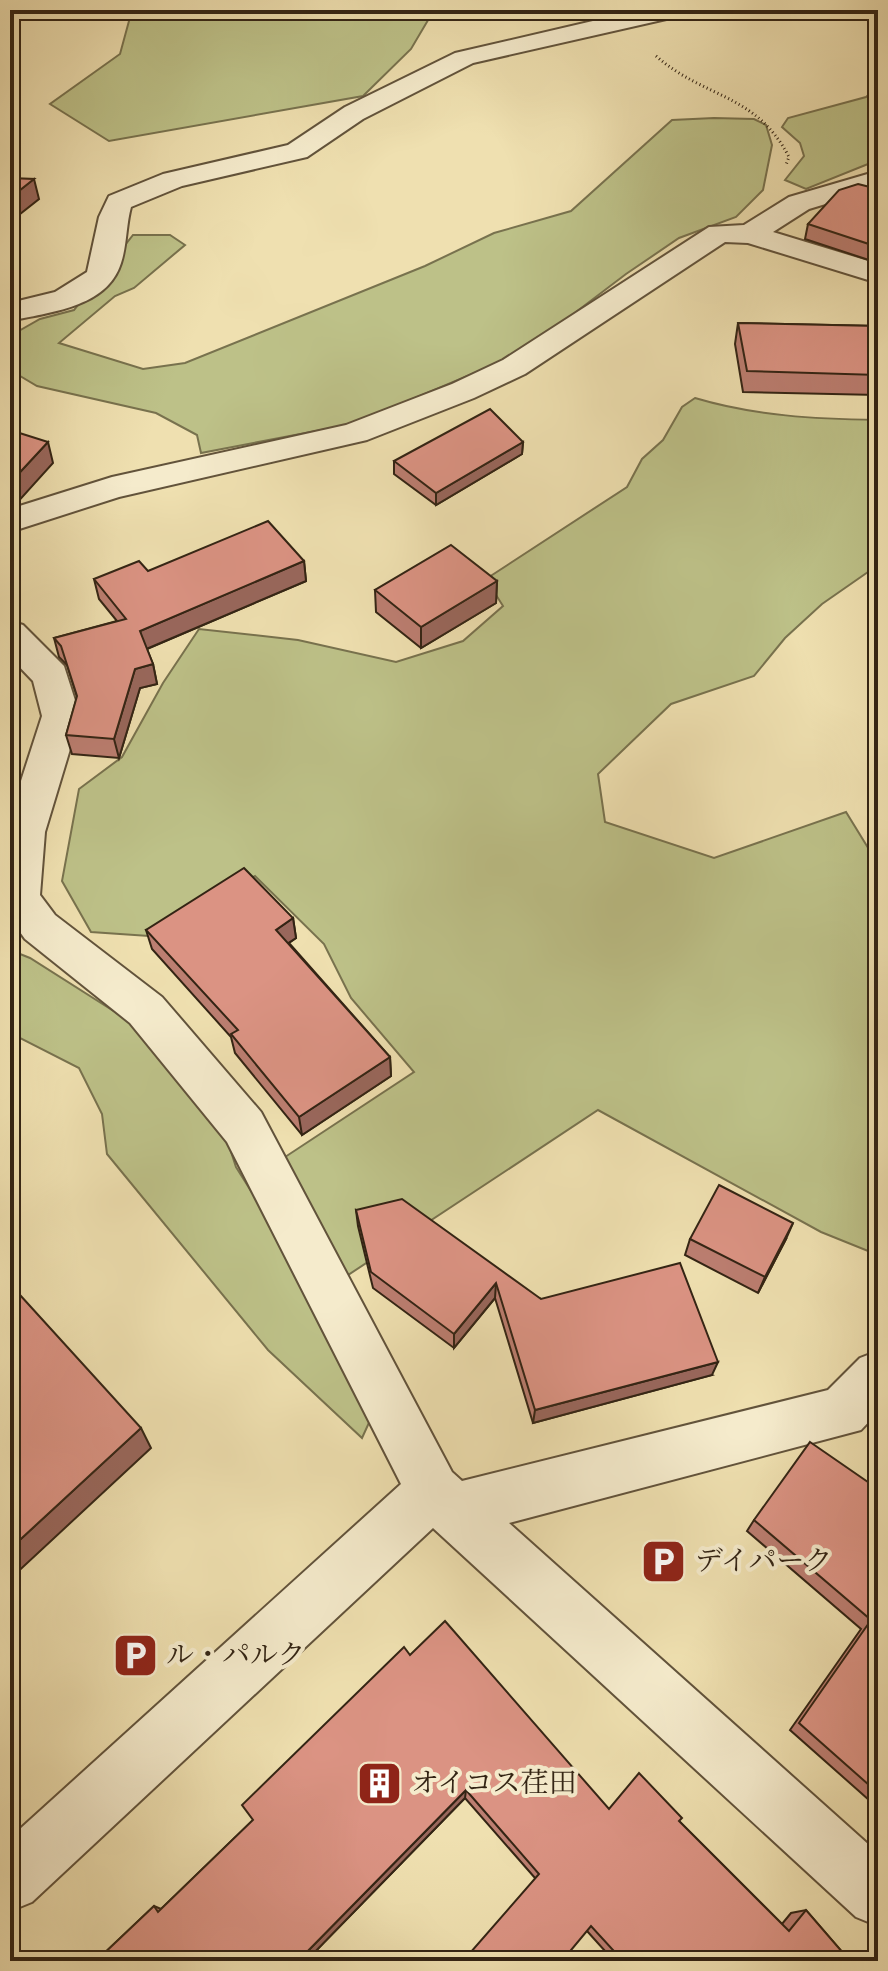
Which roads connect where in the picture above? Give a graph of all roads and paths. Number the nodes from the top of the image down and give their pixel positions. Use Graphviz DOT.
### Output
graph roads {
  1 [pos="675,10"];
  2 [pos="624,20"];
  3 [pos="784,167"];
  4 [pos="871,181"];
  5 [pos="750,234"];
  6 [pos="878,274"];
  7 [pos="10,312"];
  8 [pos="10,521"];
  9 [pos="10,634"];
  10 [pos="878,1376"];
  11 [pos="445,1500"];
  12 [pos="10,1880"];
  13 [pos="878,1895"];
  1 -- 2 [label="street"];
  2 -- 3 [label="path"];
  2 -- 7 [label="street"];
  4 -- 5 [label="street"];
  5 -- 6 [label="street"];
  5 -- 8 [label="street"];
  9 -- 11 [label="street"];
  10 -- 11 [label="street"];
  11 -- 12 [label="street"];
  11 -- 13 [label="street"];
}
